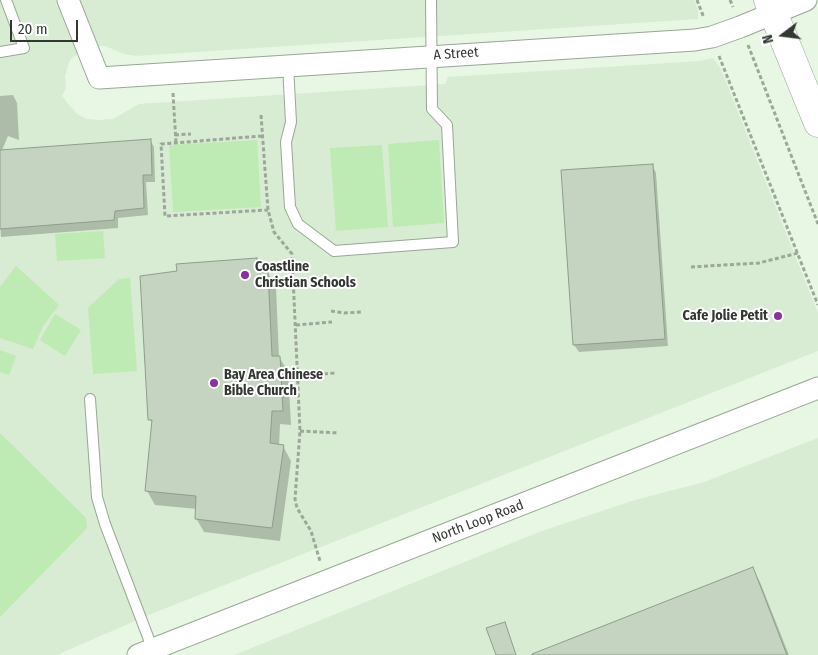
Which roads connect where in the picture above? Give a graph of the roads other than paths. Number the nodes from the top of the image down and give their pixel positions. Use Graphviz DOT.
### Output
graph roads {
  1 [pos="68,0"];
  2 [pos="431,0"];
  3 [pos="806,0"];
  4 [pos="8,1"];
  5 [pos="770,7"];
  6 [pos="0,52"];
  7 [pos="432,56"];
  8 [pos="288,65"];
  9 [pos="818,123"];
  10 [pos="818,388"];
  11 [pos="90,399"];
  12 [pos="145,652"];
  1 -- 8 [label="street, A Street"];
  2 -- 7 [label="lane"];
  3 -- 5 [label="street, A Street"];
  4 -- 6 [label="lane"];
  5 -- 7 [label="street, A Street"];
  5 -- 9 [label="main road"];
  7 -- 8 [label="street, A Street"];
  7 -- 8 [label="lane"];
  10 -- 12 [label="street, North Loop Road"];
  11 -- 12 [label="lane"];
}
